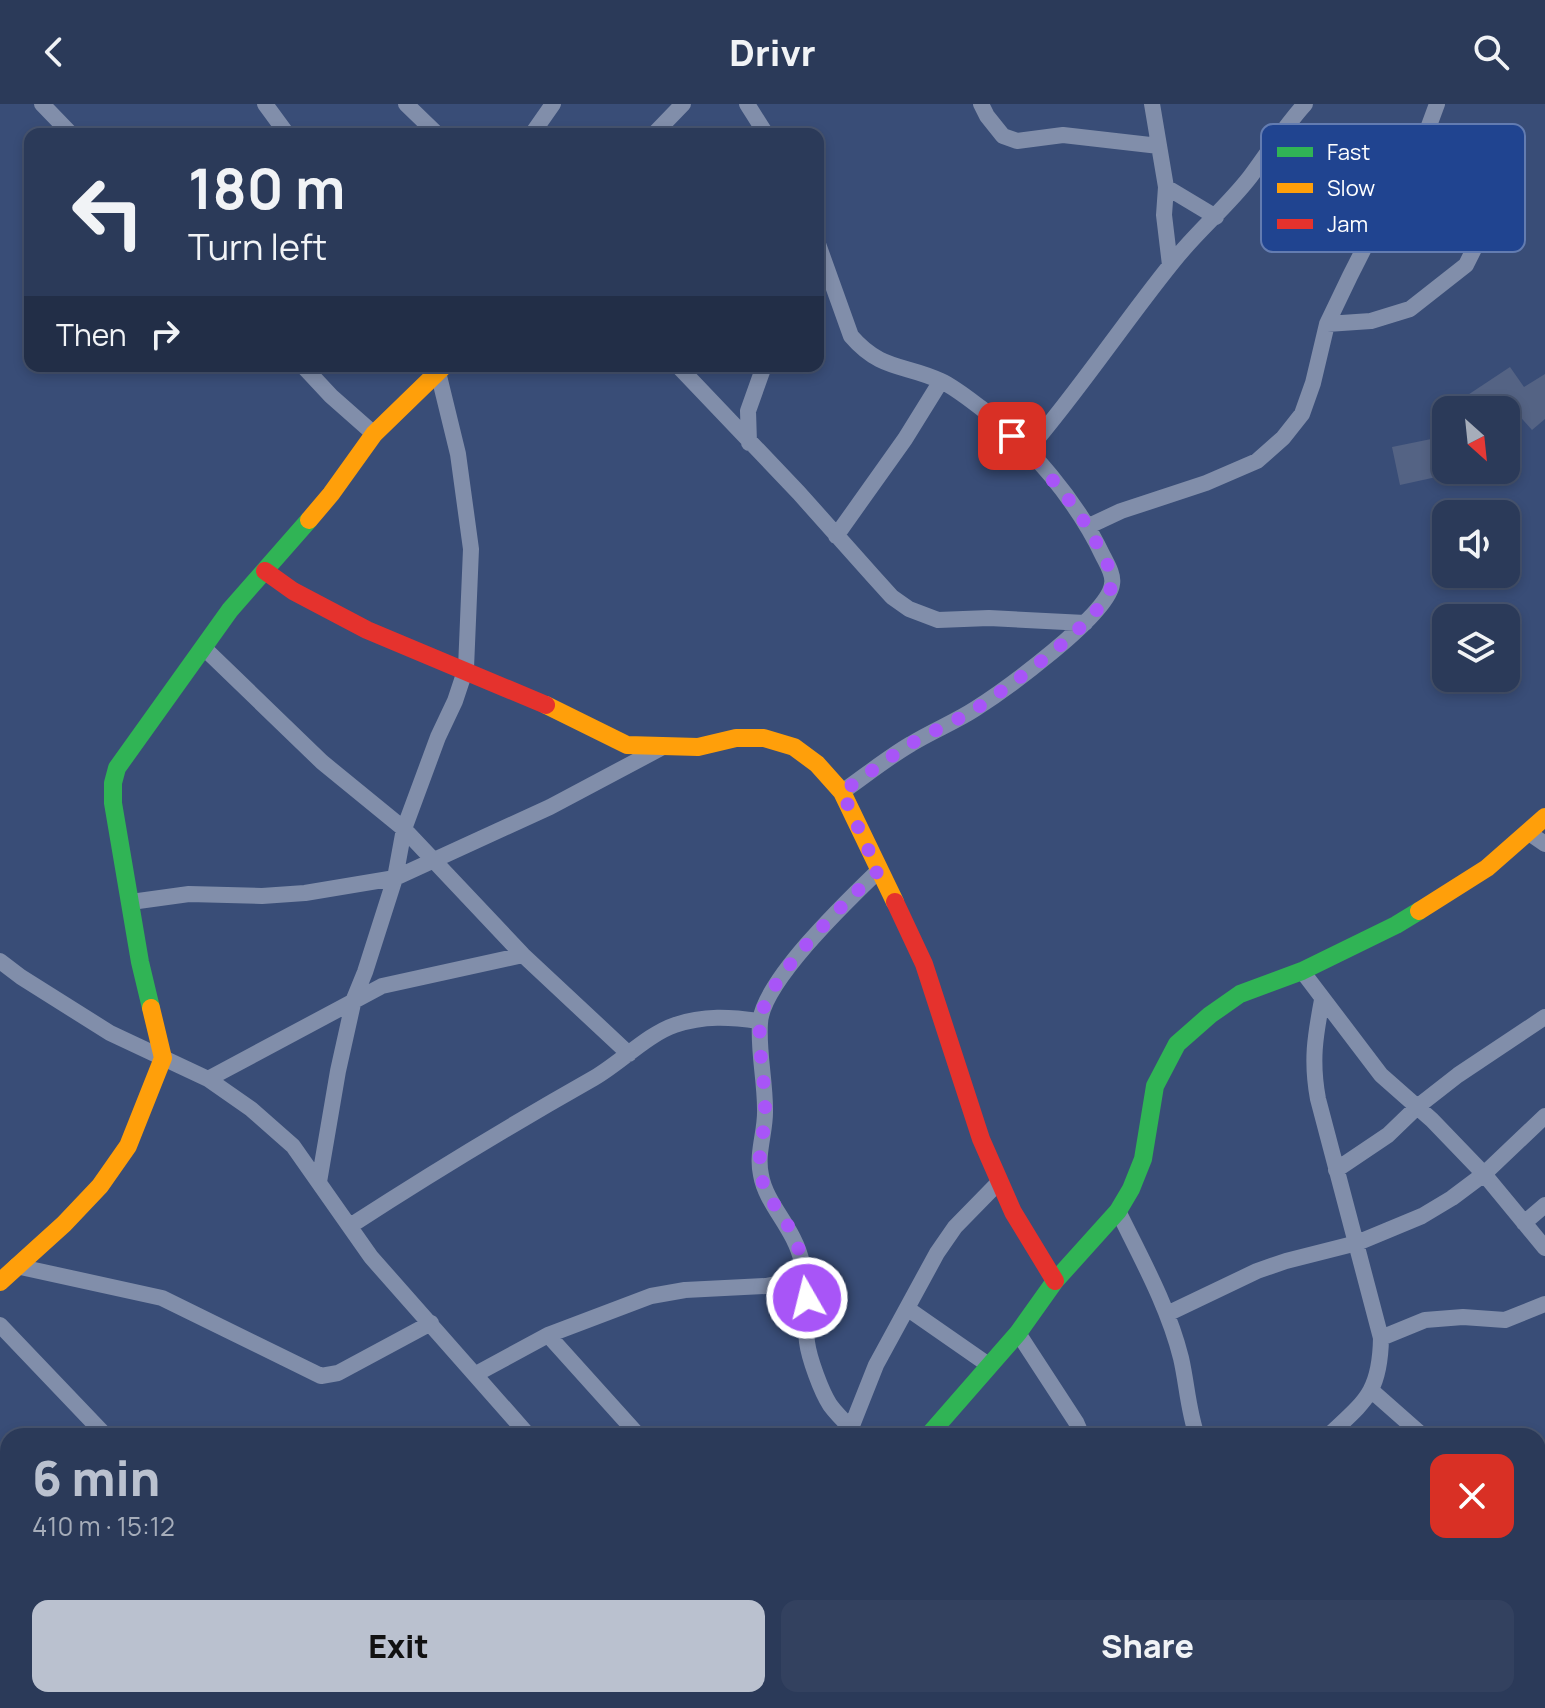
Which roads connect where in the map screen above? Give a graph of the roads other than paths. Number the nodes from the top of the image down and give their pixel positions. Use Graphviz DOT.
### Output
graph roads {
  1 [pos="42,104"];
  2 [pos="265,104"];
  3 [pos="406,104"];
  4 [pos="553,104"];
  5 [pos="683,104"];
  6 [pos="747,104"];
  7 [pos="981,104"];
  8 [pos="1152,104"];
  9 [pos="1305,104"];
  10 [pos="1437,104"];
  11 [pos="1289,124"];
  12 [pos="1430,124"];
  13 [pos="65,128"];
  14 [pos="283,128"];
  15 [pos="431,128"];
  16 [pos="536,128"];
  17 [pos="660,128"];
  18 [pos="762,128"];
  19 [pos="1159,146"];
  20 [pos="1261,160"];
  21 [pos="1166,187"];
  22 [pos="1216,217"];
  23 [pos="1361,252"];
  24 [pos="1472,252"];
  25 [pos="1170,265"];
  26 [pos="824,278"];
  27 [pos="1327,324"];
  28 [pos="309,372"];
  29 [pos="435,372"];
  30 [pos="440,372"];
  31 [pos="684,372"];
  32 [pos="761,372"];
  33 [pos="941,381"];
  34 [pos="374,434"];
  35 [pos="749,443"];
  36 [pos="1027,451"];
  37 [pos="1089,526"];
  38 [pos="836,536"];
  39 [pos="265,571"];
  40 [pos="1085,623"];
  41 [pos="204,648"];
  42 [pos="466,668"];
  43 [pos="662,748"];
  44 [pos="842,792"];
  45 [pos="1545,817"];
  46 [pos="404,829"];
  47 [pos="1540,839"];
  48 [pos="432,862"];
  49 [pos="878,871"];
  50 [pos="395,878"];
  51 [pos="131,902"];
  52 [pos="523,955"];
  53 [pos="0,961"];
  54 [pos="1302,971"];
  55 [pos="354,999"];
  56 [pos="1322,1000"];
  57 [pos="1545,1017"];
  58 [pos="759,1021"];
  59 [pos="629,1054"];
  60 [pos="163,1058"];
  61 [pos="208,1079"];
  62 [pos="1417,1107"];
  63 [pos="1545,1116"];
  64 [pos="1336,1170"];
  65 [pos="1484,1174"];
  66 [pos="319,1182"];
  67 [pos="999,1182"];
  68 [pos="1545,1205"];
  69 [pos="1118,1211"];
  70 [pos="1524,1223"];
  71 [pos="350,1226"];
  72 [pos="1357,1243"];
  73 [pos="1545,1248"];
  74 [pos="16,1266"];
  75 [pos="805,1278"];
  76 [pos="1055,1281"];
  77 [pos="0,1282"];
  78 [pos="1545,1304"];
  79 [pos="908,1309"];
  80 [pos="1167,1314"];
  81 [pos="431,1323"];
  82 [pos="0,1325"];
  83 [pos="1018,1333"];
  84 [pos="548,1335"];
  85 [pos="1381,1338"];
  86 [pos="990,1366"];
  87 [pos="476,1374"];
  88 [pos="1372,1391"];
  89 [pos="98,1428"];
  90 [pos="522,1428"];
  91 [pos="632,1428"];
  92 [pos="851,1428"];
  93 [pos="856,1428"];
  94 [pos="935,1428"];
  95 [pos="1079,1428"];
  96 [pos="1194,1428"];
  97 [pos="1336,1428"];
  98 [pos="1414,1428"];
  1 -- 13 [label="street"];
  2 -- 14 [label="street"];
  3 -- 15 [label="street"];
  4 -- 16 [label="street"];
  5 -- 17 [label="street"];
  6 -- 18 [label="street"];
  7 -- 19 [label="street"];
  8 -- 19 [label="street"];
  9 -- 11 [label="street"];
  10 -- 12 [label="street"];
  19 -- 21 [label="street"];
  20 -- 22 [label="street"];
  21 -- 22 [label="street"];
  21 -- 25 [label="street"];
  22 -- 25 [label="street"];
  23 -- 27 [label="street"];
  24 -- 27 [label="street"];
  25 -- 36 [label="street"];
  26 -- 33 [label="street"];
  27 -- 37 [label="street"];
  28 -- 34 [label="street"];
  29 -- 34 [label="street"];
  30 -- 42 [label="street"];
  31 -- 35 [label="street"];
  32 -- 35 [label="street"];
  33 -- 36 [label="street"];
  33 -- 38 [label="street"];
  34 -- 39 [label="street"];
  35 -- 38 [label="street"];
  36 -- 37 [label="street"];
  37 -- 40 [label="street"];
  38 -- 40 [label="street"];
  39 -- 41 [label="street"];
  39 -- 42 [label="street"];
  40 -- 44 [label="street"];
  41 -- 46 [label="street"];
  41 -- 51 [label="street"];
  42 -- 43 [label="street"];
  42 -- 46 [label="street"];
  43 -- 44 [label="street"];
  43 -- 48 [label="street"];
  44 -- 49 [label="street"];
  45 -- 47 [label="street"];
  46 -- 48 [label="street"];
  46 -- 50 [label="street"];
  47 -- 54 [label="street"];
  48 -- 50 [label="street"];
  48 -- 52 [label="street"];
  49 -- 58 [label="street"];
  49 -- 67 [label="street"];
  50 -- 51 [label="street"];
  50 -- 55 [label="street"];
  51 -- 60 [label="street"];
  52 -- 55 [label="street"];
  52 -- 59 [label="street"];
  53 -- 60 [label="street"];
  54 -- 56 [label="street"];
  54 -- 69 [label="street"];
  55 -- 61 [label="street"];
  55 -- 66 [label="street"];
  56 -- 62 [label="street"];
  56 -- 64 [label="street"];
  57 -- 62 [label="street"];
  58 -- 59 [label="street"];
  58 -- 75 [label="street"];
  59 -- 71 [label="street"];
  60 -- 61 [label="street"];
  60 -- 74 [label="street"];
  61 -- 66 [label="street"];
  62 -- 64 [label="street"];
  62 -- 65 [label="street"];
  63 -- 65 [label="street"];
  64 -- 72 [label="street"];
  65 -- 70 [label="street"];
  65 -- 72 [label="street"];
  66 -- 71 [label="street"];
  67 -- 76 [label="street"];
  67 -- 79 [label="street"];
  68 -- 70 [label="street"];
  69 -- 76 [label="street"];
  69 -- 80 [label="street"];
  70 -- 73 [label="street"];
  71 -- 81 [label="street"];
  72 -- 80 [label="street"];
  72 -- 85 [label="street"];
  74 -- 77 [label="street"];
  74 -- 81 [label="street"];
  75 -- 84 [label="street"];
  75 -- 92 [label="street"];
  76 -- 83 [label="street"];
  78 -- 85 [label="street"];
  79 -- 86 [label="street"];
  79 -- 93 [label="street"];
  80 -- 96 [label="street"];
  81 -- 87 [label="street"];
  82 -- 89 [label="street"];
  83 -- 86 [label="street"];
  83 -- 95 [label="street"];
  84 -- 87 [label="street"];
  84 -- 91 [label="street"];
  85 -- 88 [label="street"];
  86 -- 94 [label="street"];
  87 -- 90 [label="street"];
  88 -- 97 [label="street"];
  88 -- 98 [label="street"];
}
